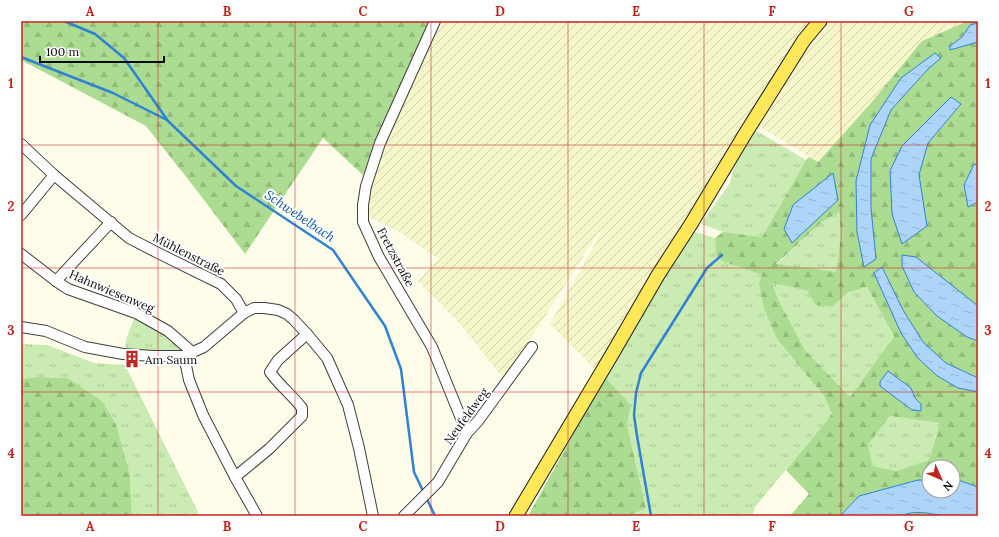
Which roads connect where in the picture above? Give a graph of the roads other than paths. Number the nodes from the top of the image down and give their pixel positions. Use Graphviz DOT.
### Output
graph roads {
  1 [pos="435,21"];
  2 [pos="820,21"];
  3 [pos="21,144"];
  4 [pos="54,175"];
  5 [pos="21,215"];
  6 [pos="110,222"];
  7 [pos="21,254"];
  8 [pos="56,281"];
  9 [pos="244,313"];
  10 [pos="21,326"];
  11 [pos="307,334"];
  12 [pos="532,347"];
  13 [pos="188,354"];
  14 [pos="467,433"];
  15 [pos="235,477"];
  16 [pos="257,516"];
  17 [pos="374,516"];
  18 [pos="404,516"];
  19 [pos="516,516"];
  1 -- 14 [label="street, Fretzstraße"];
  2 -- 19 [label="main road"];
  3 -- 4 [label="street, Mühlenstraße"];
  4 -- 5 [label="street"];
  4 -- 6 [label="street, Mühlenstraße"];
  6 -- 8 [label="street"];
  6 -- 9 [label="street, Mühlenstraße"];
  7 -- 8 [label="street, Hahnwiesenweg"];
  8 -- 13 [label="street, Hahnwiesenweg"];
  9 -- 11 [label="street"];
  9 -- 13 [label="street"];
  10 -- 13 [label="street"];
  11 -- 15 [label="street"];
  11 -- 17 [label="street"];
  12 -- 14 [label="street, Neufeldweg"];
  13 -- 15 [label="street"];
  14 -- 18 [label="street, Neufeldweg"];
  15 -- 16 [label="street"];
}
